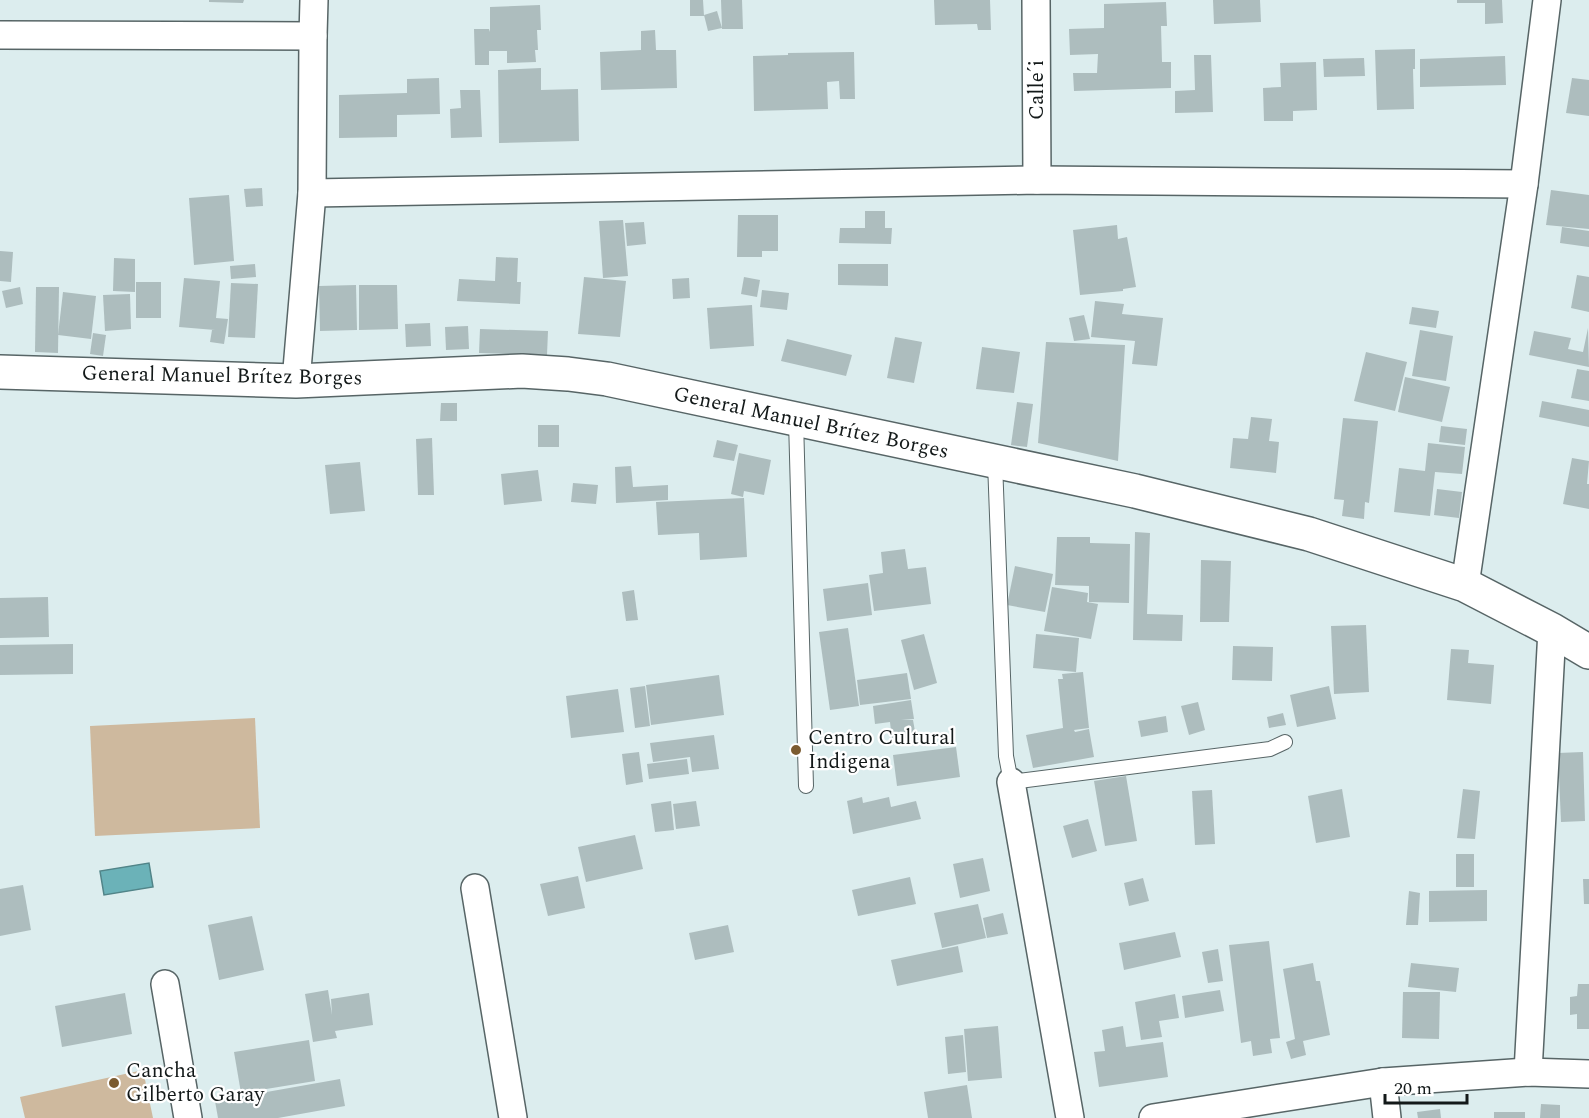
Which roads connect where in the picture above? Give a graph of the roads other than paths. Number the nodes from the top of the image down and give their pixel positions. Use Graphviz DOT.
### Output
graph roads {
  1 [pos="314,0"];
  2 [pos="1036,0"];
  3 [pos="1547,0"];
  4 [pos="0,35"];
  5 [pos="313,36"];
  6 [pos="1037,180"];
  7 [pos="1524,184"];
  8 [pos="312,193"];
  9 [pos="0,372"];
  10 [pos="296,381"];
  11 [pos="796,419"];
  12 [pos="995,462"];
  13 [pos="1465,585"];
  14 [pos="1552,630"];
  15 [pos="1589,652"];
  16 [pos="1285,741"];
  17 [pos="1011,782"];
  18 [pos="806,786"];
  19 [pos="475,888"];
  20 [pos="165,984"];
  21 [pos="1528,1072"];
  22 [pos="1589,1074"];
  23 [pos="1383,1082"];
  24 [pos="188,1118"];
  25 [pos="513,1118"];
  26 [pos="1070,1118"];
  27 [pos="1153,1118"];
  28 [pos="1387,1118"];
  1 -- 5 [label="street"];
  2 -- 6 [label="street, Calle´i"];
  3 -- 7 [label="street"];
  4 -- 5 [label="street"];
  5 -- 8 [label="street"];
  6 -- 7 [label="street"];
  6 -- 8 [label="street"];
  7 -- 13 [label="street"];
  8 -- 10 [label="street"];
  9 -- 10 [label="street, General Manuel Brítez Borges"];
  10 -- 11 [label="street, General Manuel Brítez Borges"];
  11 -- 12 [label="street, General Manuel Brítez Borges"];
  11 -- 18 [label="lane"];
  12 -- 13 [label="street, General Manuel Brítez Borges"];
  12 -- 17 [label="lane"];
  13 -- 14 [label="street, General Manuel Brítez Borges"];
  14 -- 15 [label="street, General Manuel Brítez Borges"];
  14 -- 21 [label="street"];
  16 -- 17 [label="lane"];
  17 -- 26 [label="street"];
  19 -- 25 [label="street"];
  20 -- 24 [label="street"];
  21 -- 22 [label="street"];
  21 -- 23 [label="street"];
  23 -- 27 [label="street"];
  23 -- 28 [label="street"];
}
